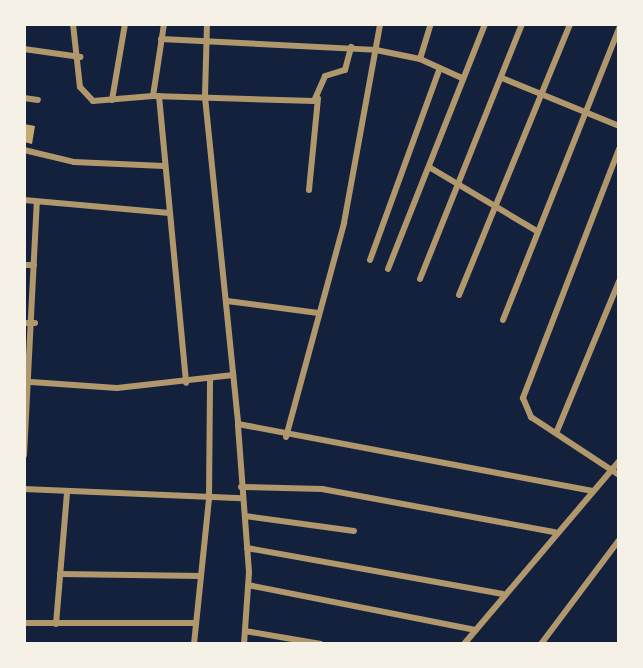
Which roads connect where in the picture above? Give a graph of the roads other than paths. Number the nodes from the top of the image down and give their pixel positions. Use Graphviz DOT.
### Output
graph roads {
  1 [pos="73,24"];
  2 [pos="80,24"];
  3 [pos="125,24"];
  4 [pos="164,24"];
  5 [pos="207,24"];
  6 [pos="380,24"];
  7 [pos="431,24"];
  8 [pos="484,24"];
  9 [pos="522,24"];
  10 [pos="570,24"];
  11 [pos="619,28"];
  12 [pos="77,38"];
  13 [pos="161,39"];
  14 [pos="204,45"];
  15 [pos="351,48"];
  16 [pos="24,49"];
  17 [pos="376,50"];
  18 [pos="80,57"];
  19 [pos="420,59"];
  20 [pos="440,68"];
  21 [pos="462,78"];
  22 [pos="502,78"];
  23 [pos="156,96"];
  24 [pos="542,96"];
  25 [pos="205,97"];
  26 [pos="24,98"];
  27 [pos="318,98"];
  28 [pos="38,100"];
  29 [pos="112,100"];
  30 [pos="587,115"];
  31 [pos="619,126"];
  32 [pos="619,149"];
  33 [pos="24,150"];
  34 [pos="164,166"];
  35 [pos="429,167"];
  36 [pos="459,185"];
  37 [pos="309,190"];
  38 [pos="24,200"];
  39 [pos="37,202"];
  40 [pos="497,207"];
  41 [pos="169,213"];
  42 [pos="537,231"];
  43 [pos="370,260"];
  44 [pos="24,265"];
  45 [pos="34,265"];
  46 [pos="388,269"];
  47 [pos="420,279"];
  48 [pos="619,281"];
  49 [pos="459,295"];
  50 [pos="227,301"];
  51 [pos="318,313"];
  52 [pos="502,320"];
  53 [pos="24,323"];
  54 [pos="35,323"];
  55 [pos="233,375"];
  56 [pos="210,379"];
  57 [pos="31,382"];
  58 [pos="186,384"];
  59 [pos="238,424"];
  60 [pos="557,432"];
  61 [pos="286,437"];
  62 [pos="24,455"];
  63 [pos="619,461"];
  64 [pos="612,470"];
  65 [pos="619,475"];
  66 [pos="242,487"];
  67 [pos="24,489"];
  68 [pos="593,491"];
  69 [pos="67,494"];
  70 [pos="242,498"];
  71 [pos="209,499"];
  72 [pos="245,516"];
  73 [pos="354,531"];
  74 [pos="555,532"];
  75 [pos="619,540"];
  76 [pos="247,548"];
  77 [pos="60,574"];
  78 [pos="201,576"];
  79 [pos="248,585"];
  80 [pos="503,594"];
  81 [pos="24,623"];
  82 [pos="195,623"];
  83 [pos="56,624"];
  84 [pos="476,630"];
  85 [pos="245,631"];
  86 [pos="544,643"];
  87 [pos="194,644"];
  88 [pos="244,644"];
  89 [pos="321,644"];
  90 [pos="464,644"];
  1 -- 12 [label="street"];
  2 -- 12 [label="street"];
  3 -- 29 [label="street"];
  4 -- 13 [label="street"];
  5 -- 14 [label="street"];
  6 -- 17 [label="street"];
  7 -- 19 [label="street"];
  8 -- 21 [label="street"];
  9 -- 22 [label="street"];
  10 -- 24 [label="street"];
  11 -- 30 [label="street"];
  12 -- 18 [label="street"];
  13 -- 14 [label="street"];
  13 -- 23 [label="street"];
  14 -- 15 [label="street"];
  14 -- 25 [label="street"];
  15 -- 17 [label="street"];
  15 -- 27 [label="street"];
  16 -- 18 [label="street"];
  17 -- 19 [label="street"];
  17 -- 51 [label="street"];
  18 -- 29 [label="street"];
  19 -- 20 [label="street"];
  20 -- 21 [label="street"];
  20 -- 43 [label="street"];
  21 -- 35 [label="street"];
  22 -- 24 [label="street"];
  22 -- 36 [label="street"];
  23 -- 25 [label="street"];
  23 -- 29 [label="street"];
  23 -- 34 [label="street"];
  24 -- 30 [label="street"];
  24 -- 40 [label="street"];
  25 -- 27 [label="street"];
  25 -- 50 [label="street"];
  26 -- 28 [label="street"];
  27 -- 37 [label="street"];
  30 -- 31 [label="street"];
  30 -- 42 [label="street"];
  32 -- 60 [label="street"];
  33 -- 34 [label="street"];
  34 -- 41 [label="street"];
  35 -- 36 [label="street"];
  35 -- 46 [label="street"];
  36 -- 40 [label="street"];
  36 -- 47 [label="street"];
  38 -- 39 [label="street"];
  39 -- 41 [label="street"];
  39 -- 45 [label="street"];
  40 -- 42 [label="street"];
  40 -- 49 [label="street"];
  41 -- 58 [label="street"];
  42 -- 52 [label="street"];
  44 -- 45 [label="street"];
  45 -- 54 [label="street"];
  48 -- 60 [label="street"];
  50 -- 51 [label="street"];
  50 -- 55 [label="street"];
  51 -- 61 [label="street"];
  53 -- 54 [label="street"];
  54 -- 57 [label="street"];
  55 -- 56 [label="street"];
  55 -- 59 [label="street"];
  56 -- 58 [label="street"];
  56 -- 71 [label="street"];
  57 -- 58 [label="street"];
  57 -- 62 [label="street"];
  59 -- 61 [label="street"];
  59 -- 66 [label="street"];
  60 -- 64 [label="street"];
  61 -- 68 [label="street"];
  63 -- 64 [label="street"];
  64 -- 65 [label="street"];
  64 -- 68 [label="street"];
  66 -- 70 [label="street"];
  66 -- 74 [label="street"];
  67 -- 69 [label="street"];
  68 -- 74 [label="street"];
  69 -- 71 [label="street"];
  69 -- 77 [label="street"];
  70 -- 71 [label="street"];
  70 -- 72 [label="street"];
  71 -- 78 [label="street"];
  72 -- 73 [label="street"];
  72 -- 76 [label="street"];
  74 -- 80 [label="street"];
  75 -- 86 [label="street"];
  76 -- 79 [label="street"];
  76 -- 80 [label="street"];
  77 -- 78 [label="street"];
  77 -- 83 [label="street"];
  78 -- 82 [label="street"];
  79 -- 84 [label="street"];
  79 -- 85 [label="street"];
  80 -- 84 [label="street"];
  81 -- 83 [label="street"];
  82 -- 83 [label="street"];
  82 -- 87 [label="street"];
  84 -- 90 [label="street"];
  85 -- 88 [label="street"];
  85 -- 89 [label="street"];
}
